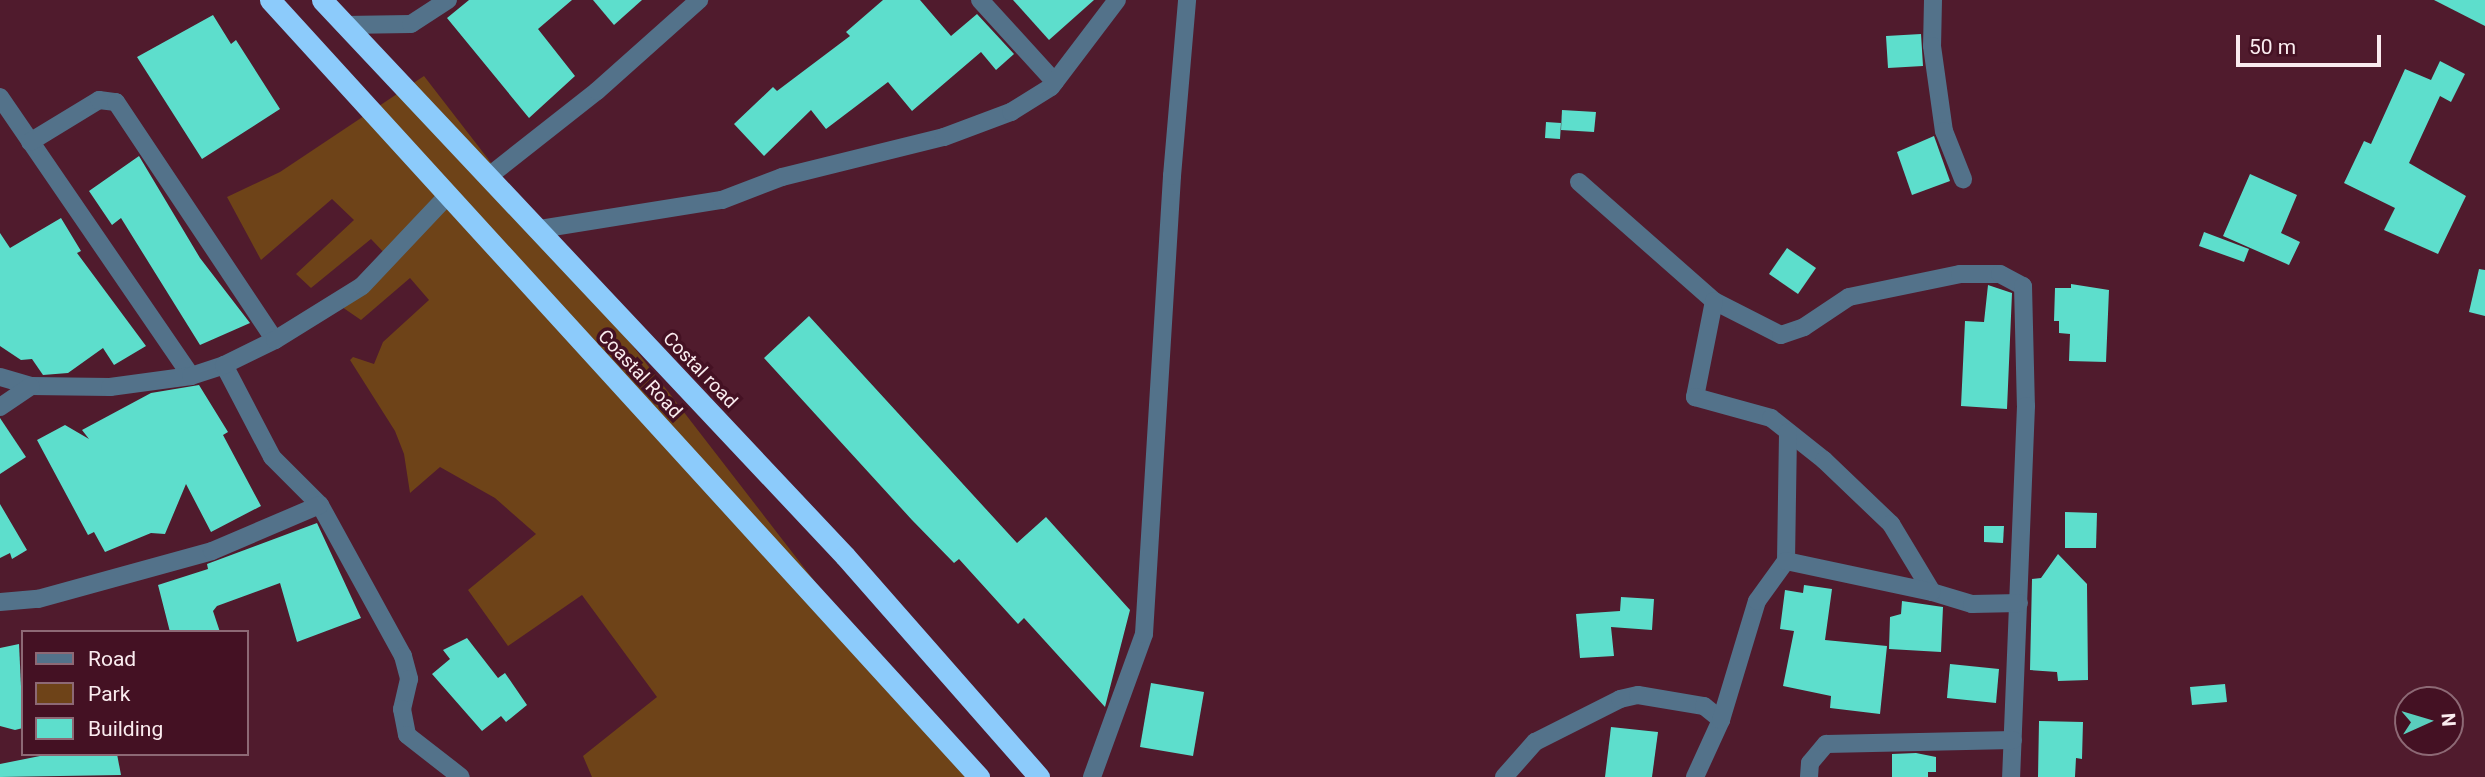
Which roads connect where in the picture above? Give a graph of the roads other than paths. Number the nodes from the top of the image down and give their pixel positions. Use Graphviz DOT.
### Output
graph roads {
  1 [pos="270,0"];
  2 [pos="322,0"];
  3 [pos="448,0"];
  4 [pos="699,0"];
  5 [pos="980,0"];
  6 [pos="1117,0"];
  7 [pos="1187,0"];
  8 [pos="1933,0"];
  9 [pos="344,25"];
  10 [pos="1055,82"];
  11 [pos="0,97"];
  12 [pos="30,142"];
  13 [pos="489,176"];
  14 [pos="1963,179"];
  15 [pos="1579,182"];
  16 [pos="447,196"];
  17 [pos="540,229"];
  18 [pos="1714,300"];
  19 [pos="275,340"];
  20 [pos="224,365"];
  21 [pos="191,376"];
  22 [pos="0,377"];
  23 [pos="31,386"];
  24 [pos="0,407"];
  25 [pos="1788,432"];
  26 [pos="320,505"];
  27 [pos="1786,561"];
  28 [pos="1932,592"];
  29 [pos="0,602"];
  30 [pos="2019,603"];
  31 [pos="1721,720"];
  32 [pos="2013,740"];
  33 [pos="461,777"];
  34 [pos="979,777"];
  35 [pos="1040,777"];
  36 [pos="1091,777"];
  37 [pos="1504,777"];
  38 [pos="1695,777"];
  39 [pos="1810,777"];
  40 [pos="2011,777"];
  1 -- 16 [label="highway, Coastal Road"];
  2 -- 9 [label="highway, Costal road"];
  3 -- 9 [label="street"];
  4 -- 13 [label="street"];
  5 -- 10 [label="street"];
  6 -- 10 [label="street"];
  7 -- 36 [label="street"];
  8 -- 14 [label="street"];
  9 -- 13 [label="highway, Costal road"];
  10 -- 17 [label="street"];
  11 -- 12 [label="street"];
  12 -- 19 [label="street"];
  12 -- 21 [label="street"];
  13 -- 17 [label="highway, Costal road"];
  15 -- 18 [label="street"];
  16 -- 19 [label="street"];
  16 -- 34 [label="highway, Coastal Road"];
  17 -- 35 [label="highway, Costal road"];
  18 -- 25 [label="street"];
  18 -- 30 [label="street"];
  19 -- 20 [label="street"];
  20 -- 21 [label="street"];
  20 -- 26 [label="street"];
  21 -- 23 [label="street"];
  22 -- 23 [label="street"];
  23 -- 24 [label="street"];
  25 -- 27 [label="street"];
  25 -- 28 [label="street"];
  26 -- 29 [label="street"];
  26 -- 33 [label="street"];
  27 -- 28 [label="street"];
  27 -- 31 [label="street"];
  28 -- 30 [label="street"];
  30 -- 32 [label="street"];
  31 -- 37 [label="street"];
  31 -- 38 [label="street"];
  32 -- 39 [label="street"];
  32 -- 40 [label="street"];
}
